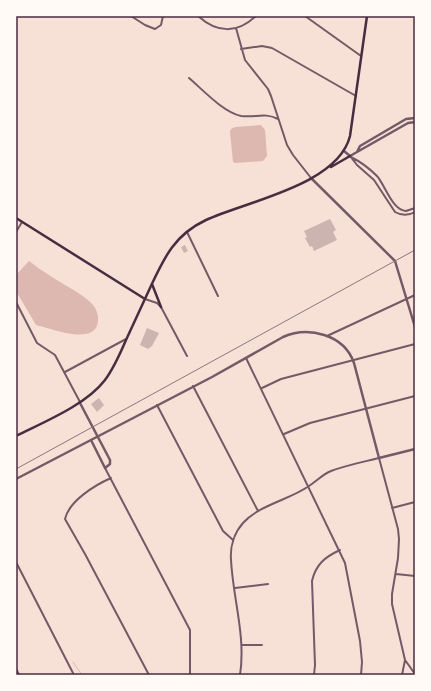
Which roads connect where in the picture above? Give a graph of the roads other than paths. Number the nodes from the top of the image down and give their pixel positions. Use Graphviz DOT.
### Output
graph roads {
  1 [pos="132,16"];
  2 [pos="163,16"];
  3 [pos="198,16"];
  4 [pos="256,16"];
  5 [pos="305,16"];
  6 [pos="367,16"];
  7 [pos="236,28"];
  8 [pos="241,49"];
  9 [pos="361,56"];
  10 [pos="189,78"];
  11 [pos="356,96"];
  12 [pos="415,118"];
  13 [pos="278,120"];
  14 [pos="415,122"];
  15 [pos="383,133"];
  16 [pos="385,137"];
  17 [pos="344,151"];
  18 [pos="357,152"];
  19 [pos="350,156"];
  20 [pos="323,171"];
  21 [pos="375,174"];
  22 [pos="372,177"];
  23 [pos="311,178"];
  24 [pos="386,189"];
  25 [pos="382,191"];
  26 [pos="395,204"];
  27 [pos="391,206"];
  28 [pos="414,208"];
  29 [pos="415,213"];
  30 [pos="16,218"];
  31 [pos="22,222"];
  32 [pos="16,232"];
  33 [pos="188,232"];
  34 [pos="152,284"];
  35 [pos="415,295"];
  36 [pos="218,296"];
  37 [pos="145,299"];
  38 [pos="407,299"];
  39 [pos="16,302"];
  40 [pos="162,307"];
  41 [pos="415,327"];
  42 [pos="327,336"];
  43 [pos="127,338"];
  44 [pos="415,344"];
  45 [pos="187,356"];
  46 [pos="246,358"];
  47 [pos="354,360"];
  48 [pos="64,372"];
  49 [pos="193,386"];
  50 [pos="262,388"];
  51 [pos="415,396"];
  52 [pos="80,403"];
  53 [pos="157,405"];
  54 [pos="366,409"];
  55 [pos="283,434"];
  56 [pos="16,436"];
  57 [pos="91,440"];
  58 [pos="415,449"];
  59 [pos="379,458"];
  60 [pos="105,468"];
  61 [pos="111,478"];
  62 [pos="16,479"];
  63 [pos="309,487"];
  64 [pos="415,502"];
  65 [pos="392,508"];
  66 [pos="258,512"];
  67 [pos="233,540"];
  68 [pos="340,550"];
  69 [pos="16,562"];
  70 [pos="396,574"];
  71 [pos="415,576"];
  72 [pos="268,584"];
  73 [pos="235,588"];
  74 [pos="242,645"];
  75 [pos="262,645"];
  76 [pos="405,660"];
  77 [pos="16,669"];
  78 [pos="415,674"];
  79 [pos="19,675"];
  80 [pos="74,675"];
  81 [pos="149,675"];
  82 [pos="190,675"];
  83 [pos="240,675"];
  84 [pos="314,675"];
  85 [pos="361,675"];
  86 [pos="402,675"];
  1 -- 2 [label="street"];
  3 -- 7 [label="street"];
  4 -- 7 [label="street"];
  5 -- 9 [label="street"];
  6 -- 9 [label="main road"];
  7 -- 8 [label="street"];
  8 -- 11 [label="street"];
  8 -- 13 [label="street"];
  9 -- 11 [label="main road"];
  10 -- 13 [label="street"];
  11 -- 17 [label="main road"];
  12 -- 15 [label="street"];
  13 -- 23 [label="street"];
  14 -- 16 [label="street"];
  15 -- 16 [label="street"];
  15 -- 18 [label="street"];
  16 -- 18 [label="street"];
  17 -- 19 [label="street"];
  17 -- 20 [label="main road"];
  18 -- 19 [label="street"];
  19 -- 20 [label="main road"];
  19 -- 21 [label="street"];
  19 -- 22 [label="street"];
  20 -- 23 [label="main road"];
  21 -- 22 [label="street"];
  21 -- 24 [label="street"];
  22 -- 25 [label="street"];
  23 -- 33 [label="main road"];
  23 -- 38 [label="street"];
  24 -- 25 [label="street"];
  24 -- 26 [label="street"];
  25 -- 27 [label="street"];
  26 -- 27 [label="street"];
  26 -- 28 [label="street"];
  27 -- 29 [label="street"];
  28 -- 29 [label="street"];
  30 -- 31 [label="main road"];
  31 -- 32 [label="street"];
  31 -- 37 [label="main road"];
  33 -- 34 [label="main road"];
  33 -- 36 [label="street"];
  34 -- 37 [label="main road"];
  34 -- 40 [label="main road"];
  35 -- 38 [label="street"];
  37 -- 40 [label="street"];
  37 -- 43 [label="main road"];
  38 -- 41 [label="street"];
  38 -- 42 [label="street"];
  39 -- 48 [label="street"];
  40 -- 45 [label="street"];
  42 -- 46 [label="street"];
  42 -- 47 [label="street"];
  43 -- 48 [label="street"];
  43 -- 52 [label="main road"];
  44 -- 47 [label="street"];
  46 -- 49 [label="street"];
  46 -- 50 [label="street"];
  47 -- 50 [label="street"];
  47 -- 54 [label="street"];
  48 -- 52 [label="street"];
  49 -- 53 [label="street"];
  49 -- 66 [label="street"];
  50 -- 55 [label="street"];
  51 -- 54 [label="street"];
  52 -- 56 [label="main road"];
  52 -- 60 [label="street"];
  53 -- 57 [label="street"];
  53 -- 67 [label="street"];
  54 -- 55 [label="street"];
  54 -- 59 [label="street"];
  55 -- 63 [label="street"];
  57 -- 60 [label="street"];
  57 -- 62 [label="street"];
  58 -- 59 [label="street"];
  59 -- 63 [label="street"];
  59 -- 65 [label="street"];
  60 -- 61 [label="street"];
  61 -- 81 [label="street"];
  61 -- 82 [label="street"];
  63 -- 66 [label="street"];
  63 -- 68 [label="street"];
  64 -- 65 [label="street"];
  65 -- 70 [label="street"];
  66 -- 67 [label="street"];
  67 -- 73 [label="street"];
  68 -- 84 [label="street"];
  68 -- 85 [label="street"];
  69 -- 80 [label="street"];
  70 -- 71 [label="street"];
  70 -- 76 [label="street"];
  72 -- 73 [label="street"];
  73 -- 74 [label="street"];
  74 -- 75 [label="street"];
  74 -- 83 [label="street"];
  76 -- 78 [label="street"];
  76 -- 86 [label="street"];
  77 -- 79 [label="street"];
}
